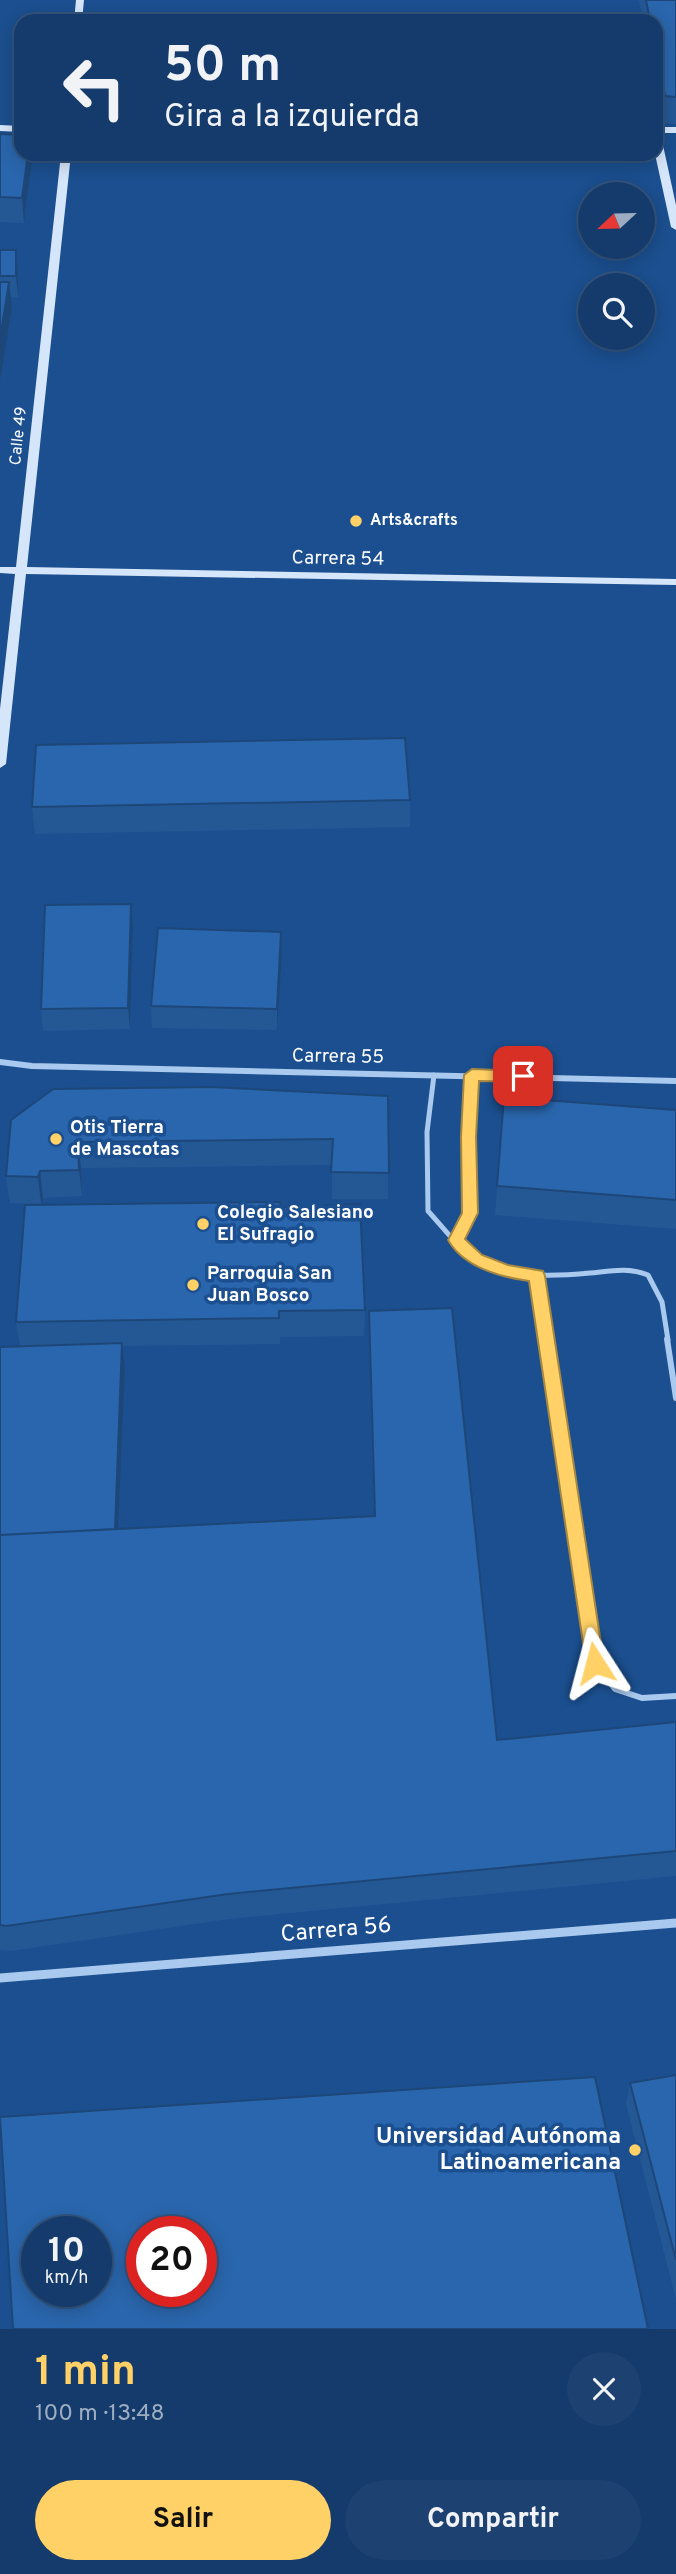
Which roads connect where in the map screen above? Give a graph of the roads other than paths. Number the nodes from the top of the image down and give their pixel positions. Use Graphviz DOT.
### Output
graph roads {
  1 [pos="65,161"];
  2 [pos="662,161"];
  3 [pos="676,226"];
  4 [pos="0,570"];
  5 [pos="20,571"];
  6 [pos="676,582"];
  7 [pos="0,764"];
  8 [pos="0,1062"];
  9 [pos="434,1075"];
  10 [pos="472,1075"];
  11 [pos="676,1081"];
  12 [pos="456,1240"];
  13 [pos="537,1276"];
  14 [pos="676,1398"];
  15 [pos="676,1696"];
  16 [pos="676,1923"];
  17 [pos="0,1978"];
  1 -- 5 [label="main road, Calle 49"];
  2 -- 3 [label="main road"];
  4 -- 5 [label="main road, Carrera 54"];
  5 -- 6 [label="main road, Carrera 54"];
  5 -- 7 [label="main road, Calle 49"];
  8 -- 9 [label="street, Carrera 55"];
  9 -- 10 [label="street, Carrera 55"];
  9 -- 12 [label="lane"];
  10 -- 11 [label="street, Carrera 55"];
  10 -- 12 [label="lane"];
  12 -- 13 [label="lane"];
  13 -- 14 [label="lane"];
  13 -- 15 [label="lane"];
  16 -- 17 [label="street, Carrera 56"];
}
